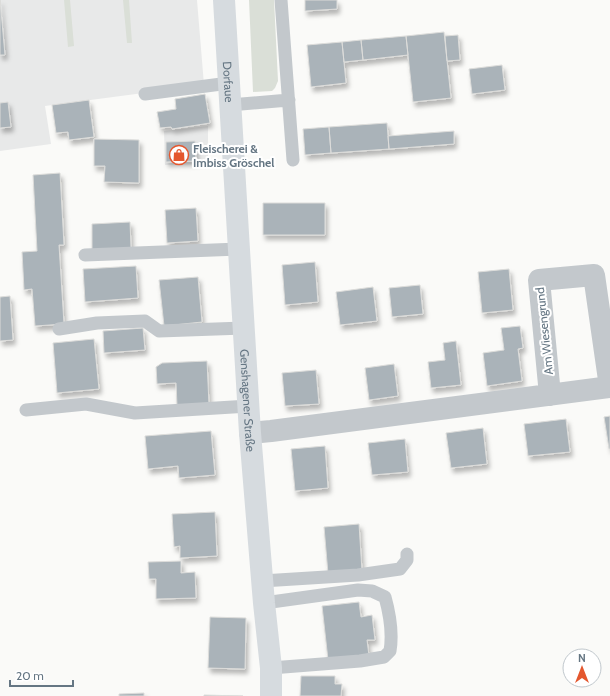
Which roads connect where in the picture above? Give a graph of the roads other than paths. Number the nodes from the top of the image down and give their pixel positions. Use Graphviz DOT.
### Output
graph roads {
  1 [pos="224,0"];
  2 [pos="281,0"];
  3 [pos="229,84"];
  4 [pos="145,94"];
  5 [pos="288,100"];
  6 [pos="230,105"];
  7 [pos="293,160"];
  8 [pos="239,249"];
  9 [pos="84,255"];
  10 [pos="244,328"];
  11 [pos="59,330"];
  12 [pos="550,395"];
  13 [pos="248,406"];
  14 [pos="26,410"];
  15 [pos="250,433"];
  16 [pos="407,554"];
  17 [pos="262,581"];
  18 [pos="264,603"];
  19 [pos="271,668"];
  20 [pos="271,696"];
  1 -- 3 [label="street, Dorfaue"];
  2 -- 5 [label="lane"];
  3 -- 4 [label="lane"];
  3 -- 6 [label="street, Dorfaue"];
  5 -- 6 [label="lane, Dorfaue"];
  5 -- 7 [label="lane"];
  6 -- 8 [label="street, Genshagener Straße"];
  8 -- 9 [label="lane"];
  8 -- 10 [label="street, Genshagener Straße"];
  10 -- 11 [label="lane"];
  10 -- 13 [label="street, Genshagener Straße"];
  12 -- 12 [label="street, Am Wiesengrund"];
  12 -- 15 [label="street, Am Wiesengrund"];
  13 -- 14 [label="lane"];
  13 -- 15 [label="street, Genshagener Straße"];
  15 -- 17 [label="street, Genshagener Straße"];
  16 -- 17 [label="lane"];
  17 -- 18 [label="street, Genshagener Straße"];
  18 -- 19 [label="street, Genshagener Straße"];
  18 -- 19 [label="lane"];
  19 -- 20 [label="street, Genshagener Straße"];
}
